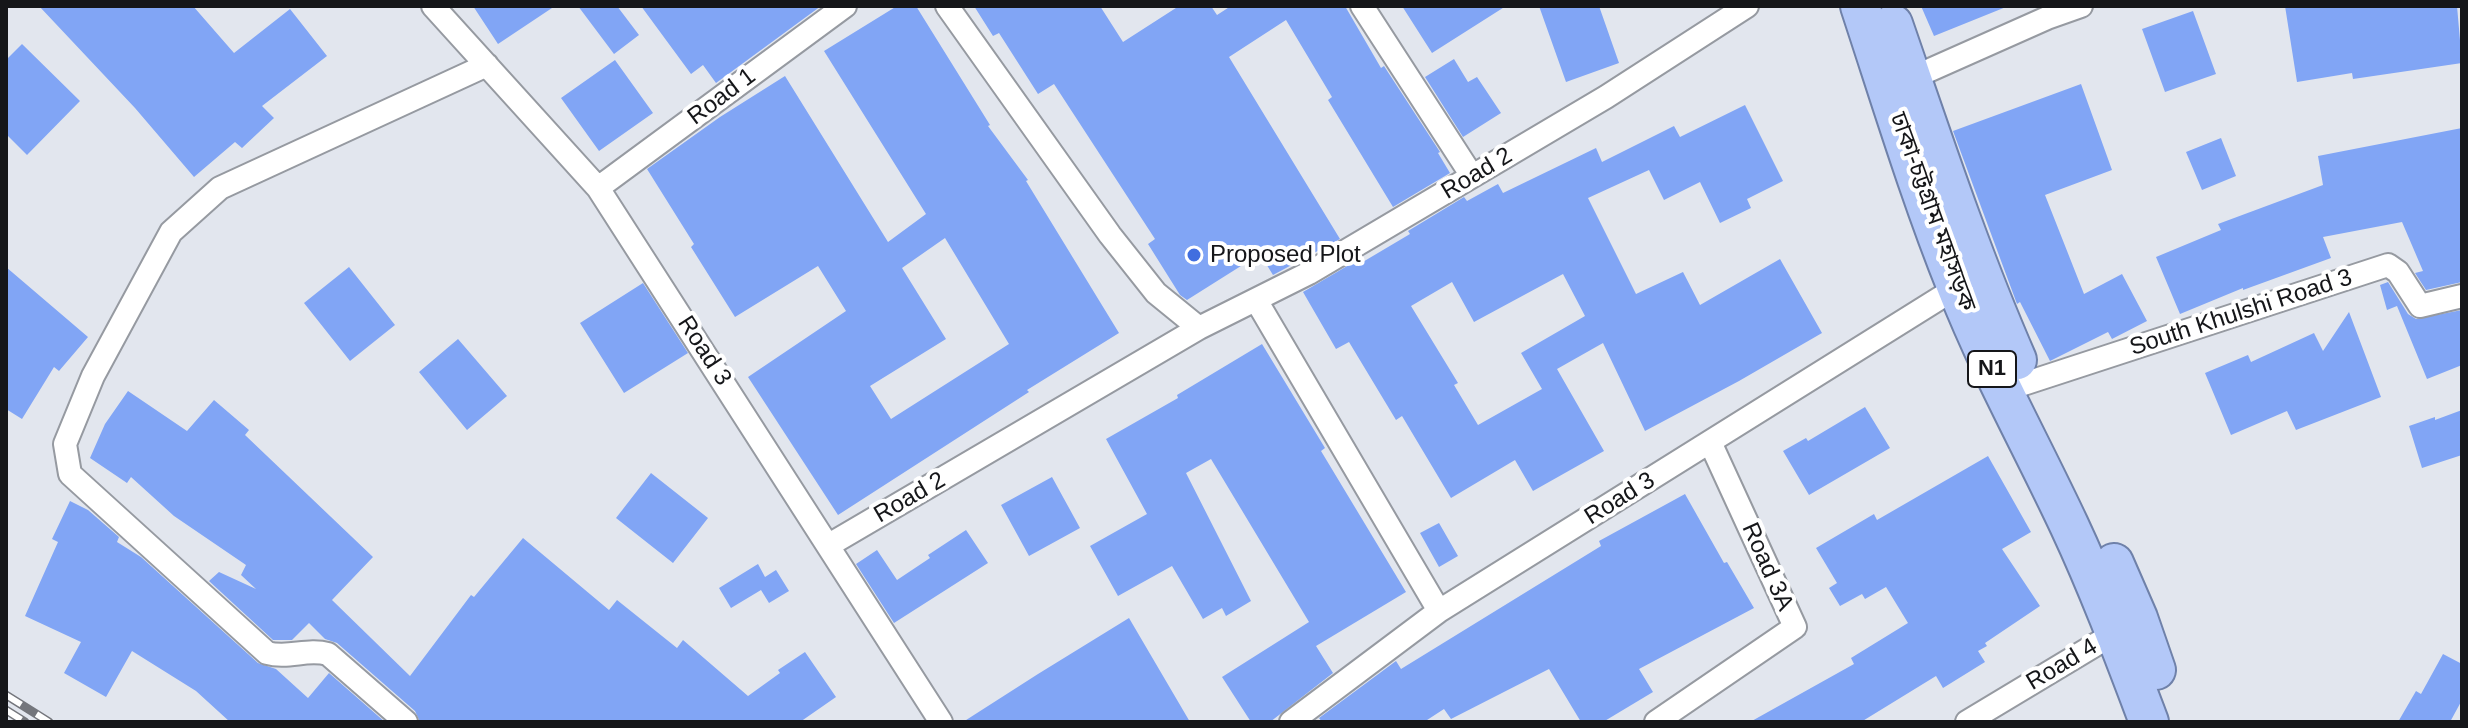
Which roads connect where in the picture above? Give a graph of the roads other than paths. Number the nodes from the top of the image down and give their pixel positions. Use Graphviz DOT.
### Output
graph roads {
  1 [pos="433,6"];
  2 [pos="845,6"];
  3 [pos="947,6"];
  4 [pos="1362,6"];
  5 [pos="1747,6"];
  6 [pos="1860,6"];
  7 [pos="1886,6"];
  8 [pos="2081,6"];
  9 [pos="487,65"];
  10 [pos="1912,78"];
  11 [pos="1472,176"];
  12 [pos="598,188"];
  13 [pos="1956,288"];
  14 [pos="2462,296"];
  15 [pos="1256,300"];
  16 [pos="1199,328"];
  17 [pos="2014,387"];
  18 [pos="1710,442"];
  19 [pos="829,545"];
  20 [pos="1439,611"];
  21 [pos="2115,633"];
  22 [pos="406,722"];
  23 [pos="941,722"];
  24 [pos="1291,722"];
  25 [pos="1656,722"];
  26 [pos="1967,722"];
  27 [pos="2149,722"];
  28 [pos="2175,722"];
  1 -- 9 [label="street, Road 3"];
  2 -- 12 [label="street, Road 1"];
  3 -- 16 [label="street"];
  4 -- 11 [label="street"];
  5 -- 11 [label="street, Road 2"];
  6 -- 13 [label="highway, ঢাকা-চট্টগ্রাম মহাসড়ক / N1"];
  7 -- 10 [label="highway, ঢাকা-চট্টগ্রাম মহাসড়ক / N1"];
  8 -- 10 [label="street"];
  9 -- 12 [label="street, Road 3"];
  9 -- 22 [label="street"];
  10 -- 17 [label="highway, ঢাকা-চট্টগ্রাম মহাসড়ক / N1"];
  11 -- 15 [label="street, Road 2"];
  12 -- 19 [label="street, Road 3"];
  13 -- 17 [label="highway, ঢাকা-চট্টগ্রাম মহাসড়ক / N1"];
  13 -- 18 [label="street, Road 3"];
  14 -- 17 [label="street, South Khulshi Road 3"];
  15 -- 16 [label="street, Road 2"];
  15 -- 20 [label="street"];
  16 -- 19 [label="street, Road 2"];
  17 -- 21 [label="highway, ঢাকা-চট্টগ্রাম মহাসড়ক / N1"];
  17 -- 28 [label="highway, ঢাকা-চট্টগ্রাম মহাসড়ক / N1"];
  18 -- 20 [label="street, Road 3"];
  18 -- 25 [label="street, Road 3A"];
  19 -- 23 [label="street, Road 3"];
  20 -- 24 [label="street, Road 3"];
  21 -- 26 [label="street, Road 4"];
  21 -- 27 [label="highway, ঢাকা-চট্টগ্রাম মহাসড়ক / N1"];
}
